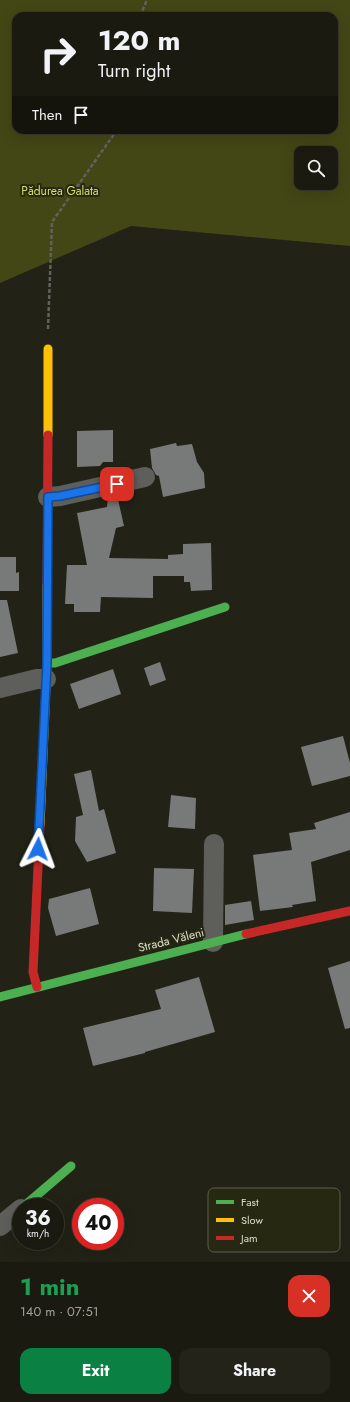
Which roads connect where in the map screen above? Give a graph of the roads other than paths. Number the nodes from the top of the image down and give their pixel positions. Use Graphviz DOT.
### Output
graph roads {
  1 [pos="48,349"];
  2 [pos="145,477"];
  3 [pos="48,497"];
  4 [pos="225,607"];
  5 [pos="47,671"];
  6 [pos="0,688"];
  7 [pos="214,844"];
  8 [pos="350,911"];
  9 [pos="214,942"];
  10 [pos="37,987"];
  11 [pos="0,997"];
  12 [pos="71,1166"];
  13 [pos="34,1198"];
  14 [pos="12,1216"];
  15 [pos="0,1226"];
  1 -- 3 [label="street"];
  2 -- 3 [label="street"];
  3 -- 5 [label="street"];
  4 -- 5 [label="street"];
  5 -- 6 [label="street"];
  5 -- 10 [label="street"];
  7 -- 9 [label="street"];
  8 -- 9 [label="street, Strada Văleni"];
  9 -- 10 [label="street, Strada Văleni"];
  10 -- 11 [label="street, Strada Văleni"];
  12 -- 13 [label="street"];
  14 -- 15 [label="street"];
}
